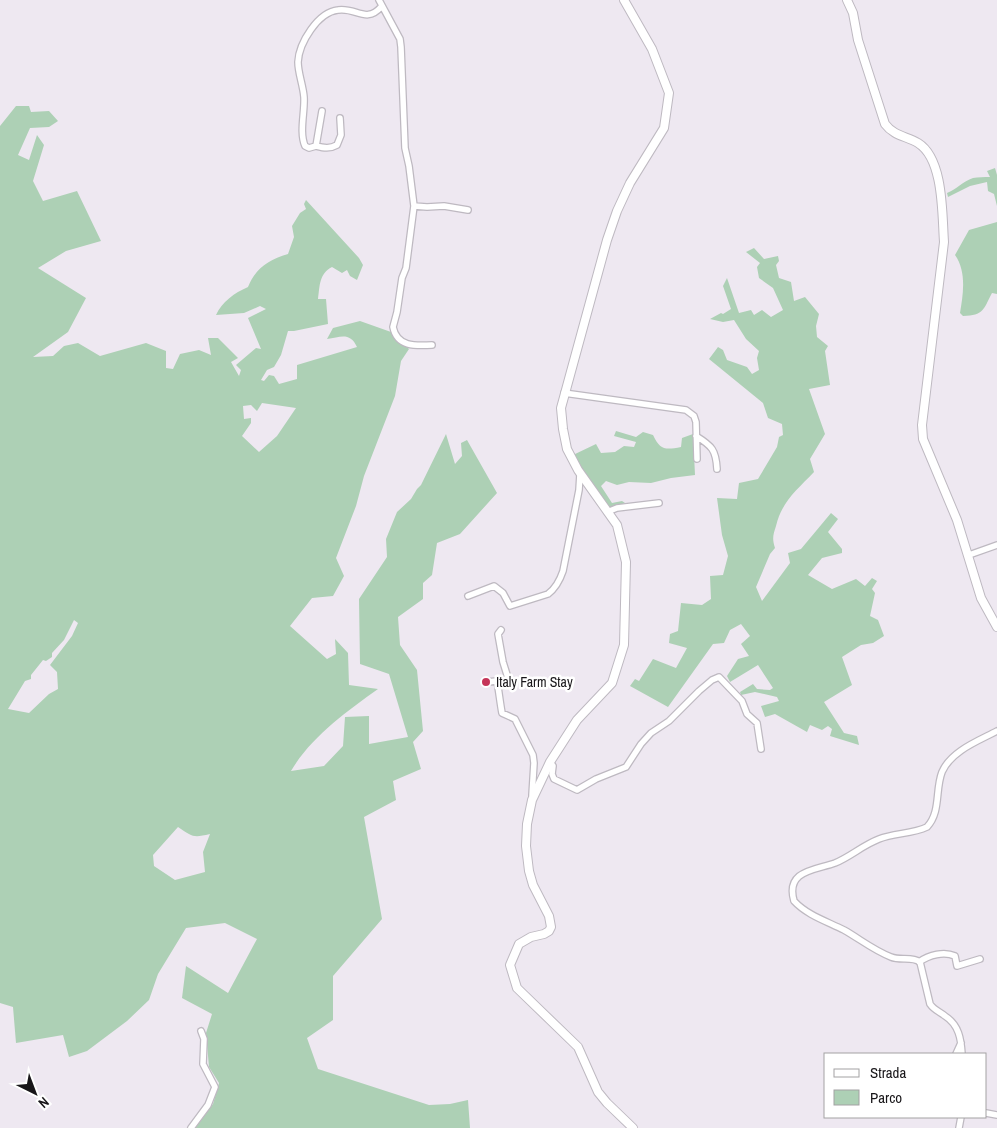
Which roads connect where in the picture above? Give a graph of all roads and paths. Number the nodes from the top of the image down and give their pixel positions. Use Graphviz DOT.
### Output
graph roads {
  1 [pos="624,0"];
  2 [pos="847,0"];
  3 [pos="380,3"];
  4 [pos="322,111"];
  5 [pos="340,118"];
  6 [pos="316,146"];
  7 [pos="414,206"];
  8 [pos="468,210"];
  9 [pos="432,345"];
  10 [pos="564,393"];
  11 [pos="696,436"];
  12 [pos="697,460"];
  13 [pos="717,470"];
  14 [pos="580,474"];
  15 [pos="659,503"];
  16 [pos="607,512"];
  17 [pos="997,545"];
  18 [pos="969,555"];
  19 [pos="468,596"];
  20 [pos="997,627"];
  21 [pos="501,630"];
  22 [pos="497,681"];
  23 [pos="486,682"];
  24 [pos="997,731"];
  25 [pos="761,749"];
  26 [pos="550,762"];
  27 [pos="532,800"];
  28 [pos="980,959"];
  29 [pos="919,962"];
  30 [pos="201,1031"];
  31 [pos="962,1043"];
  32 [pos="957,1053"];
  33 [pos="962,1053"];
  34 [pos="190,1128"];
  35 [pos="633,1128"];
  1 -- 10 [label="street"];
  2 -- 18 [label="street"];
  3 -- 6 [label="street"];
  3 -- 7 [label="street"];
  4 -- 6 [label="street"];
  5 -- 6 [label="street"];
  7 -- 8 [label="street"];
  7 -- 9 [label="street"];
  10 -- 11 [label="street"];
  10 -- 14 [label="street"];
  11 -- 12 [label="street"];
  11 -- 13 [label="street"];
  14 -- 16 [label="street"];
  14 -- 19 [label="street"];
  15 -- 16 [label="street"];
  16 -- 26 [label="street"];
  17 -- 18 [label="street"];
  18 -- 20 [label="street"];
  21 -- 22 [label="street"];
  22 -- 23 [label="street"];
  22 -- 27 [label="street"];
  24 -- 29 [label="street"];
  25 -- 26 [label="street"];
  26 -- 27 [label="street"];
  27 -- 35 [label="street"];
  28 -- 29 [label="street"];
  29 -- 31 [label="street"];
  30 -- 34 [label="street"];
  31 -- 32 [label="street"];
  31 -- 33 [label="street"];
}
